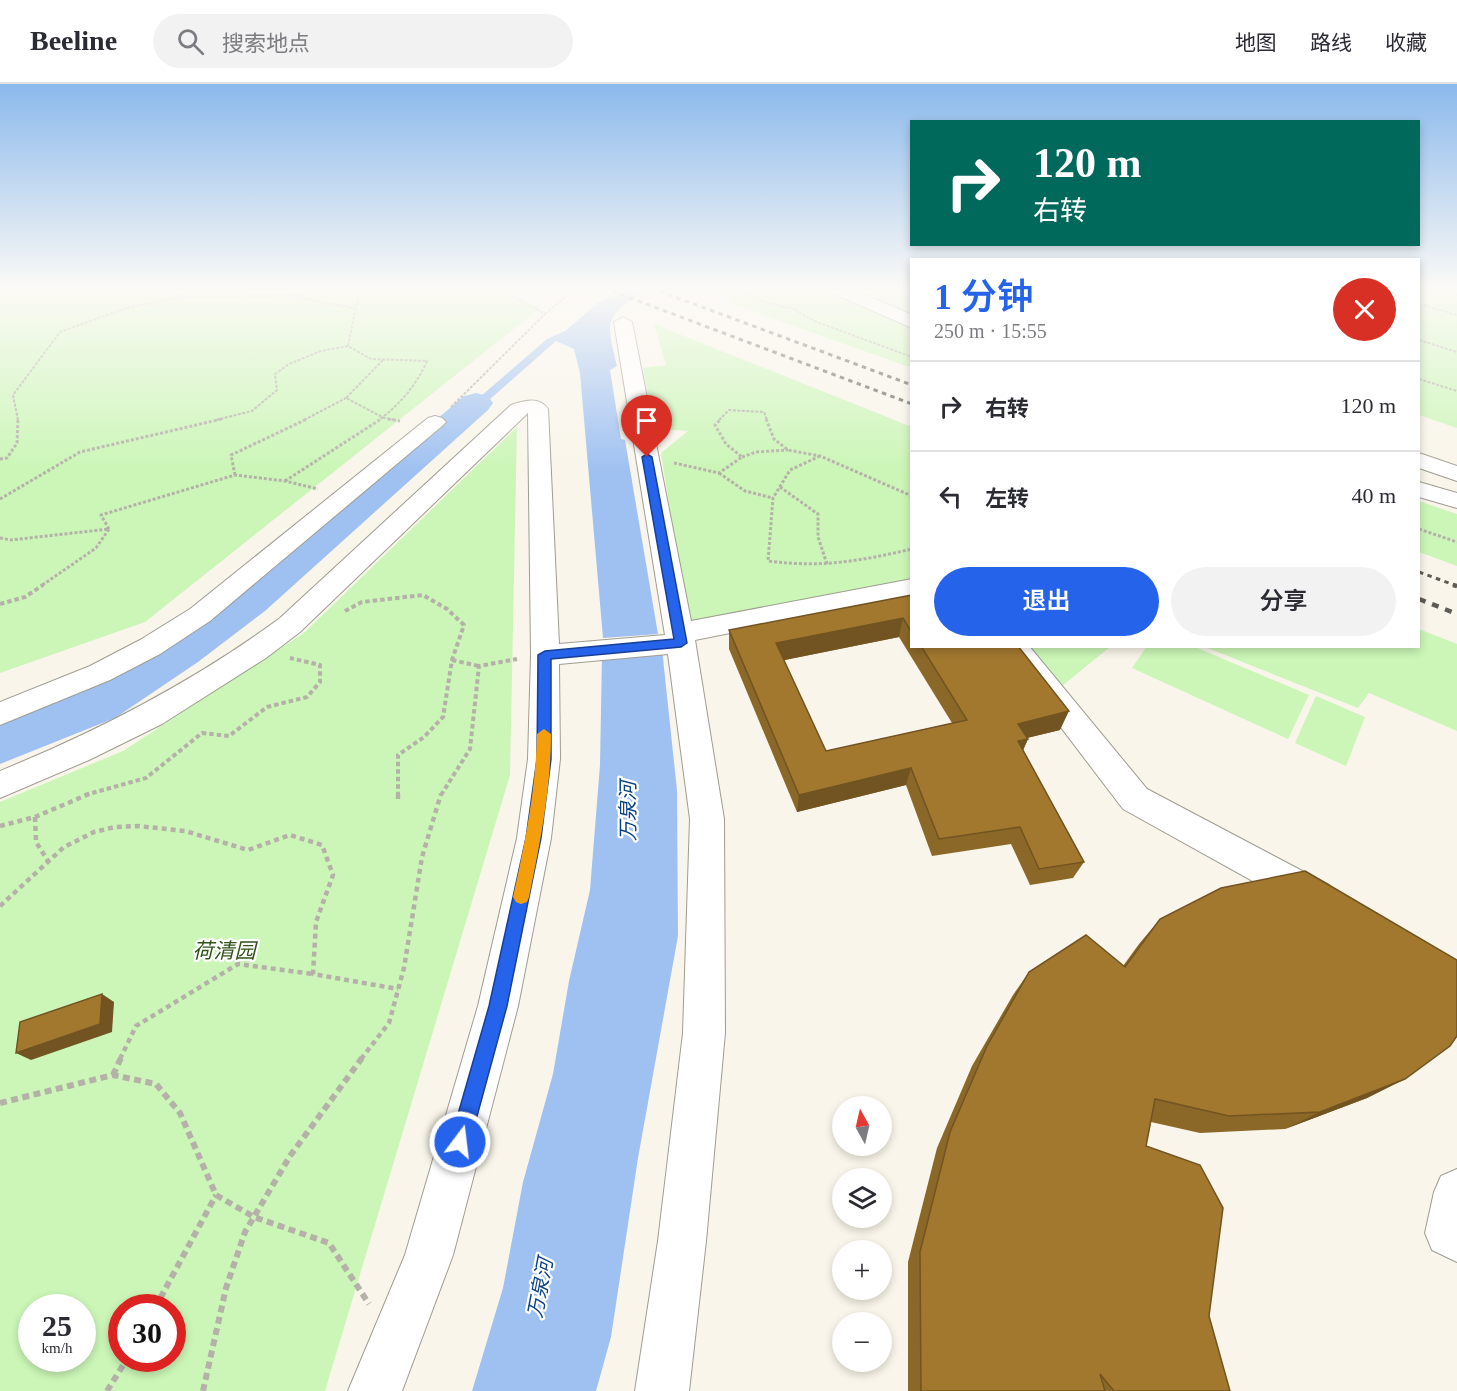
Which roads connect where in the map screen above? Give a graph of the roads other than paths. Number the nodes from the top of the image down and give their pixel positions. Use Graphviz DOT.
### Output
graph roads {
  1 [pos="628,349"];
  2 [pos="450,431"];
  3 [pos="1420,440"];
  4 [pos="1457,452"];
  5 [pos="1420,460"];
  6 [pos="1457,474"];
  7 [pos="1420,489"];
  8 [pos="1457,501"];
  9 [pos="910,588"];
  10 [pos="680,638"];
  11 [pos="1015,648"];
  12 [pos="545,655"];
  13 [pos="0,714"];
  14 [pos="0,785"];
  15 [pos="1343,912"];
  16 [pos="1457,1192"];
  17 [pos="1457,1238"];
  18 [pos="375,1391"];
  19 [pos="662,1391"];
  1 -- 10 [label="street"];
  2 -- 12 [label="street"];
  2 -- 13 [label="street"];
  2 -- 14 [label="street"];
  3 -- 4 [label="highway"];
  5 -- 6 [label="highway"];
  7 -- 8 [label="highway"];
  9 -- 10 [label="street"];
  10 -- 12 [label="street"];
  10 -- 19 [label="street"];
  11 -- 15 [label="street"];
  12 -- 18 [label="street"];
  16 -- 17 [label="street"];
}
